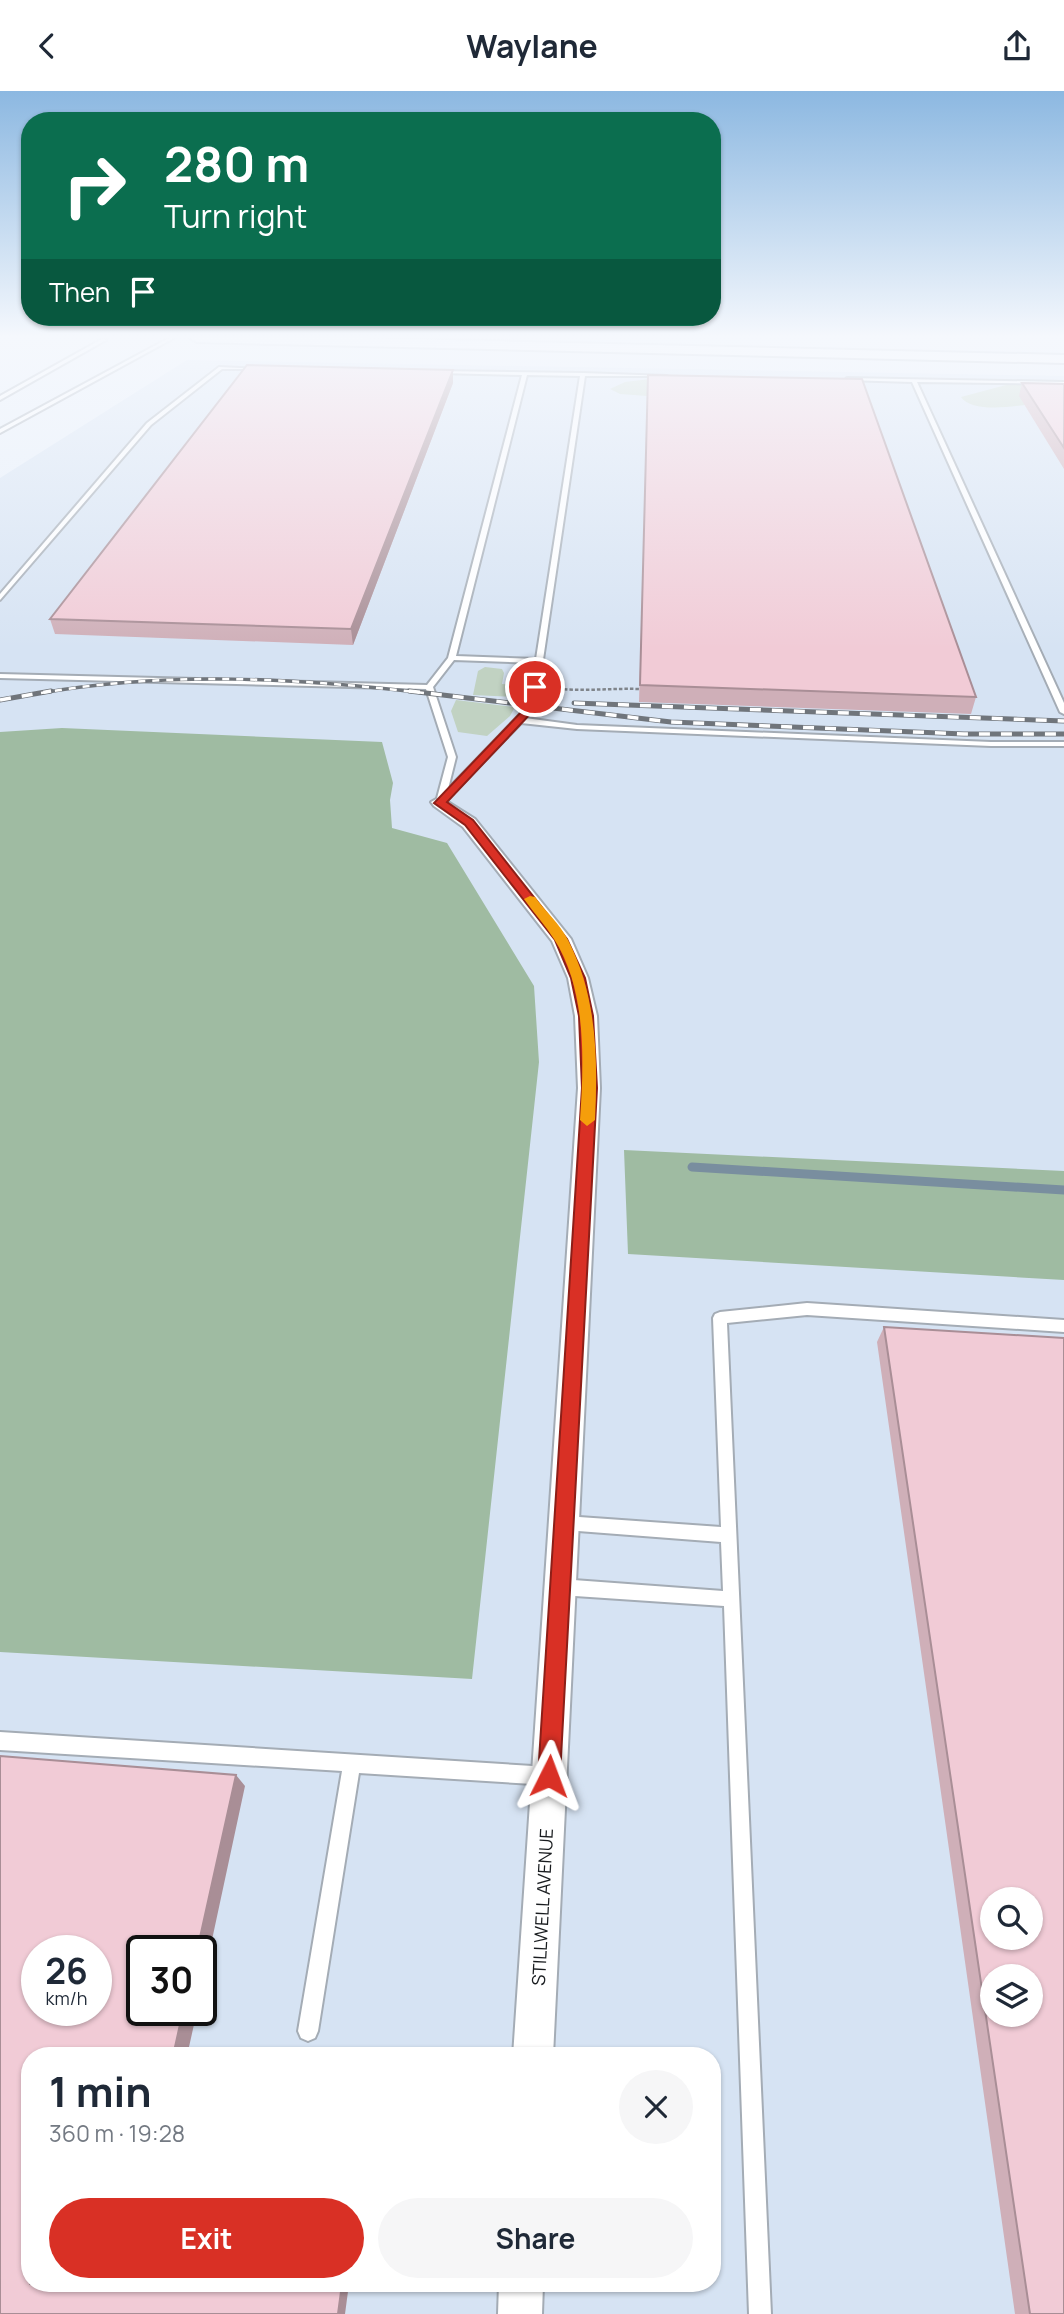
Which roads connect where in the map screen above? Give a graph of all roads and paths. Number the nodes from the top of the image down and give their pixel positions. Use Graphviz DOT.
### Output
graph roads {
  1 [pos="134,442"];
  2 [pos="507,442"];
  3 [pos="573,442"];
  4 [pos="942,442"];
  5 [pos="0,598"];
  6 [pos="452,658"];
  7 [pos="539,661"];
  8 [pos="0,676"];
  9 [pos="429,687"];
  10 [pos="535,687"];
  11 [pos="639,689"];
  12 [pos="1064,712"];
  13 [pos="520,720"];
  14 [pos="1064,744"];
  15 [pos="440,803"];
  16 [pos="1064,1326"];
  17 [pos="564,1523"];
  18 [pos="729,1535"];
  19 [pos="560,1587"];
  20 [pos="731,1599"];
  21 [pos="0,1741"];
  22 [pos="352,1764"];
  23 [pos="549,1776"];
  24 [pos="308,2031"];
  25 [pos="534,2047"];
  26 [pos="521,2292"];
  27 [pos="520,2314"];
  28 [pos="760,2314"];
  1 -- 5 [label="lane"];
  2 -- 6 [label="lane"];
  3 -- 7 [label="lane"];
  4 -- 12 [label="lane"];
  6 -- 7 [label="lane"];
  6 -- 9 [label="lane"];
  7 -- 10 [label="lane"];
  8 -- 9 [label="lane"];
  9 -- 15 [label="lane"];
  10 -- 11 [label="path"];
  10 -- 13 [label="lane"];
  13 -- 14 [label="lane"];
  13 -- 15 [label="lane"];
  15 -- 17 [label="street, STILLWELL AVENUE"];
  16 -- 18 [label="lane"];
  17 -- 18 [label="lane"];
  17 -- 19 [label="street, STILLWELL AVENUE"];
  18 -- 20 [label="lane"];
  19 -- 20 [label="lane"];
  19 -- 23 [label="street, STILLWELL AVENUE"];
  20 -- 28 [label="lane"];
  21 -- 22 [label="lane"];
  22 -- 23 [label="lane"];
  22 -- 24 [label="lane"];
  23 -- 25 [label="street, STILLWELL AVENUE"];
  26 -- 27 [label="street"];
}
